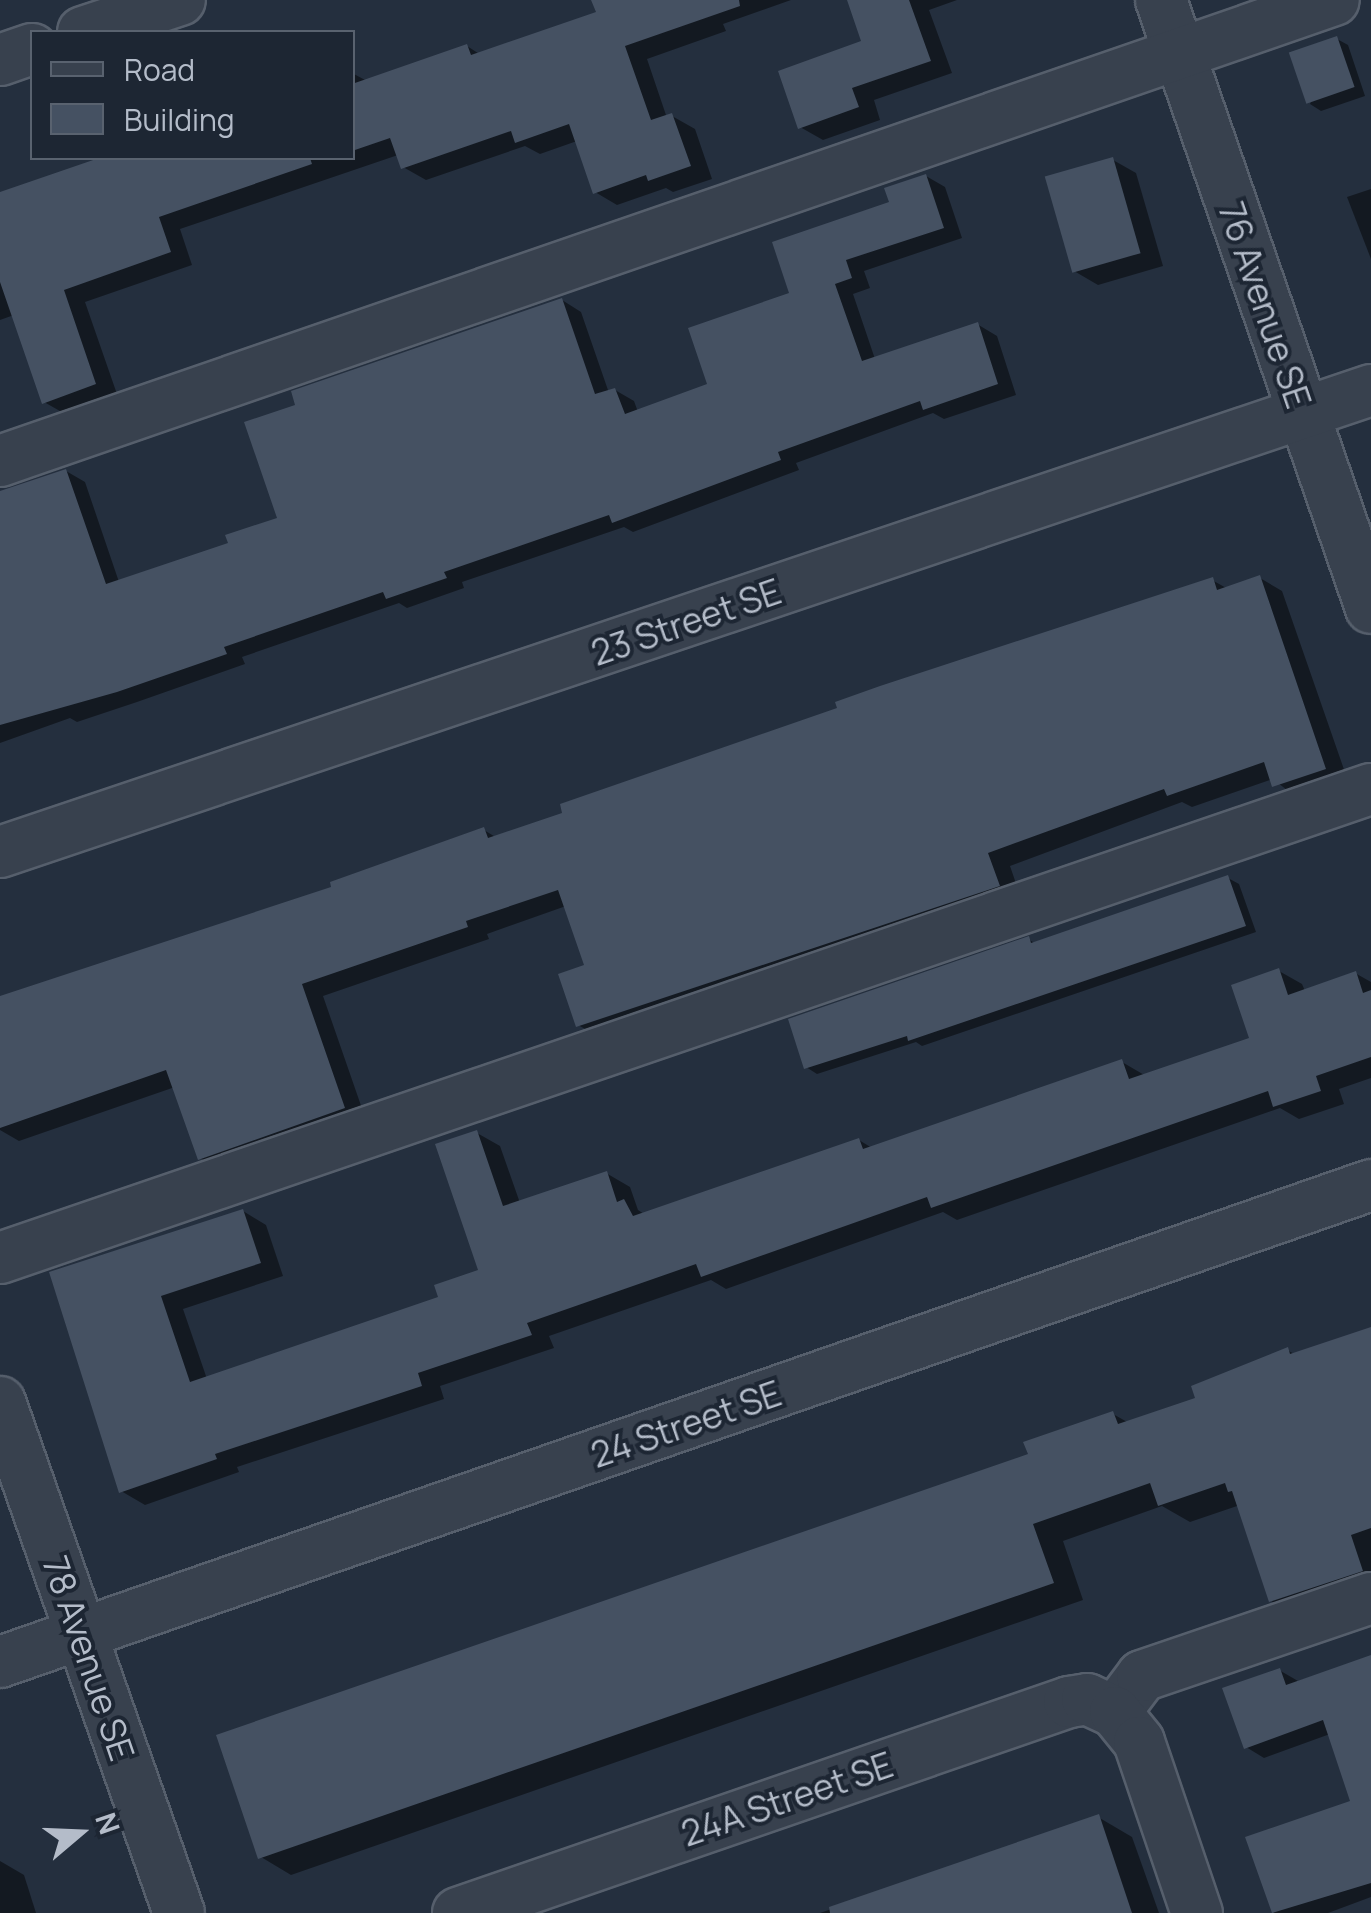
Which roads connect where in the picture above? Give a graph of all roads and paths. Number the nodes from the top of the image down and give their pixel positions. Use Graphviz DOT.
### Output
graph roads {
  1 [pos="180,0"];
  2 [pos="1160,0"];
  3 [pos="1334,0"];
  4 [pos="88,30"];
  5 [pos="30,50"];
  6 [pos="1179,54"];
  7 [pos="0,60"];
  8 [pos="1371,390"];
  9 [pos="1302,414"];
  10 [pos="0,462"];
  11 [pos="1371,608"];
  12 [pos="1371,789"];
  13 [pos="0,852"];
  14 [pos="1371,1185"];
  15 [pos="0,1258"];
  16 [pos="0,1402"];
  17 [pos="1371,1598"];
  18 [pos="80,1634"];
  19 [pos="0,1662"];
  20 [pos="1114,1712"];
  21 [pos="179,1913"];
  22 [pos="458,1913"];
  23 [pos="1198,1913"];
  1 -- 4 [label="street"];
  2 -- 6 [label="street, 76 Avenue SE"];
  3 -- 6 [label="street"];
  5 -- 7 [label="street"];
  6 -- 9 [label="street, 76 Avenue SE"];
  6 -- 10 [label="street"];
  8 -- 9 [label="street, 23 Street SE"];
  9 -- 11 [label="street, 76 Avenue SE"];
  9 -- 13 [label="street, 23 Street SE"];
  12 -- 15 [label="street"];
  14 -- 18 [label="street, 24 Street SE"];
  16 -- 18 [label="street, 78 Avenue SE"];
  17 -- 20 [label="street"];
  18 -- 19 [label="street, 24 Street SE"];
  18 -- 21 [label="street, 78 Avenue SE"];
  20 -- 22 [label="street, 24A Street SE"];
  20 -- 23 [label="street"];
}
